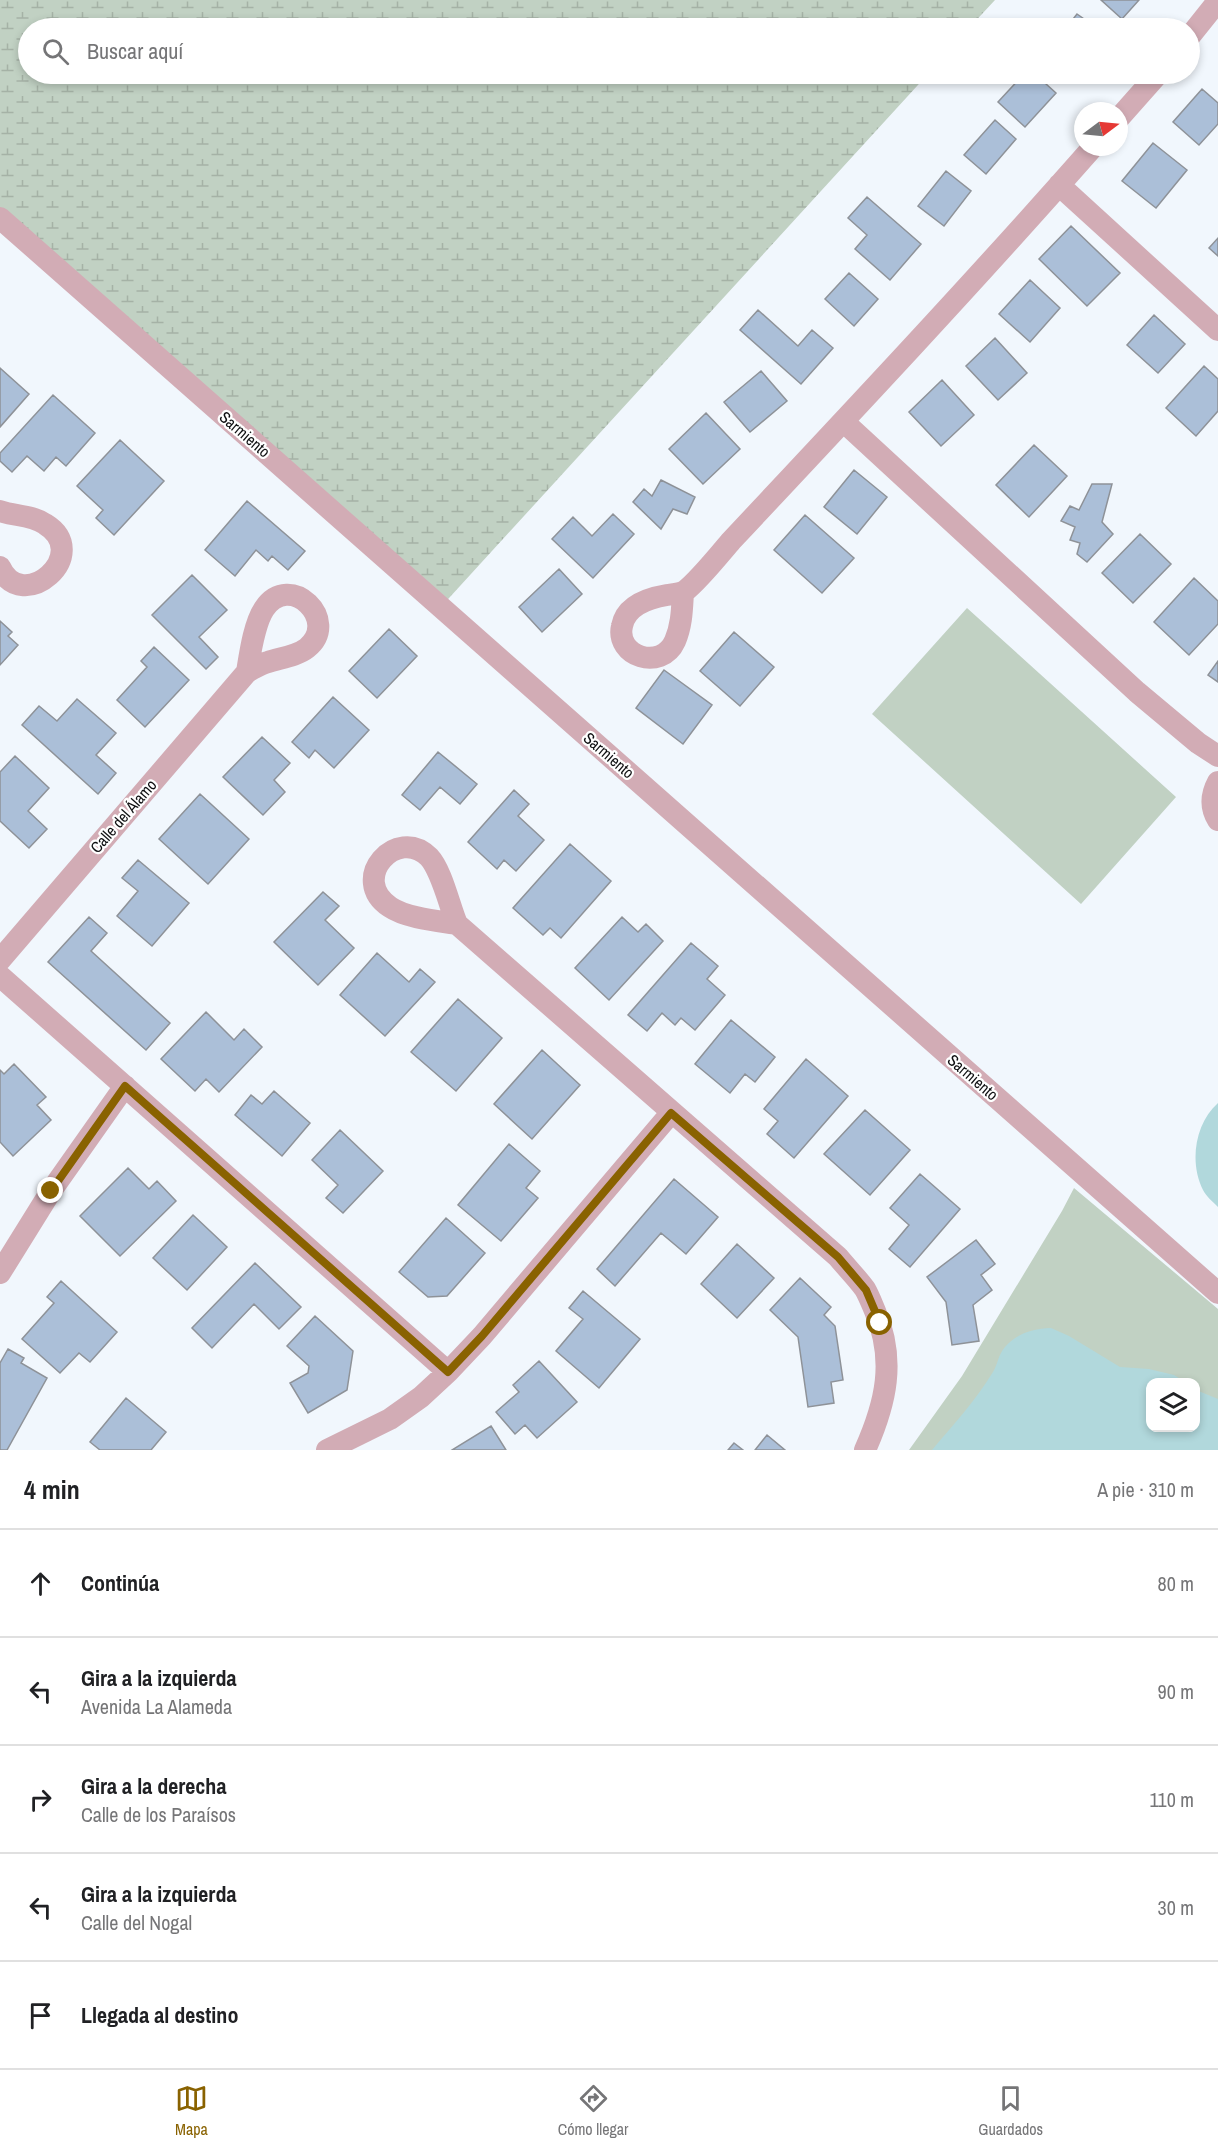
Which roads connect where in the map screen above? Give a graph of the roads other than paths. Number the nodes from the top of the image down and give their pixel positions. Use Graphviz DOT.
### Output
graph roads {
  1 [pos="1218,1"];
  2 [pos="1200,24"];
  3 [pos="1149,84"];
  4 [pos="1128,108"];
  5 [pos="1085,156"];
  6 [pos="1059,185"];
  7 [pos="0,218"];
  8 [pos="1218,330"];
  9 [pos="844,422"];
  10 [pos="0,511"];
  11 [pos="0,567"];
  12 [pos="683,592"];
  13 [pos="247,672"];
  14 [pos="1218,756"];
  15 [pos="1218,782"];
  16 [pos="1218,820"];
  17 [pos="457,924"];
  18 [pos="0,960"];
  19 [pos="0,976"];
  20 [pos="125,1086"];
  21 [pos="671,1113"];
  22 [pos="0,1273"];
  23 [pos="1218,1293"];
  24 [pos="448,1372"];
  25 [pos="327,1450"];
  26 [pos="865,1450"];
  1 -- 2 [label="street"];
  3 -- 4 [label="street"];
  5 -- 6 [label="street"];
  6 -- 8 [label="street"];
  6 -- 9 [label="street"];
  7 -- 23 [label="street, Sarmiento"];
  9 -- 12 [label="street"];
  9 -- 14 [label="street"];
  10 -- 11 [label="street"];
  13 -- 18 [label="street, Calle del Álamo"];
  15 -- 16 [label="street"];
  17 -- 21 [label="street"];
  19 -- 20 [label="street"];
  20 -- 22 [label="street"];
  20 -- 24 [label="street"];
  21 -- 24 [label="street"];
  21 -- 26 [label="street"];
  24 -- 25 [label="street"];
}
